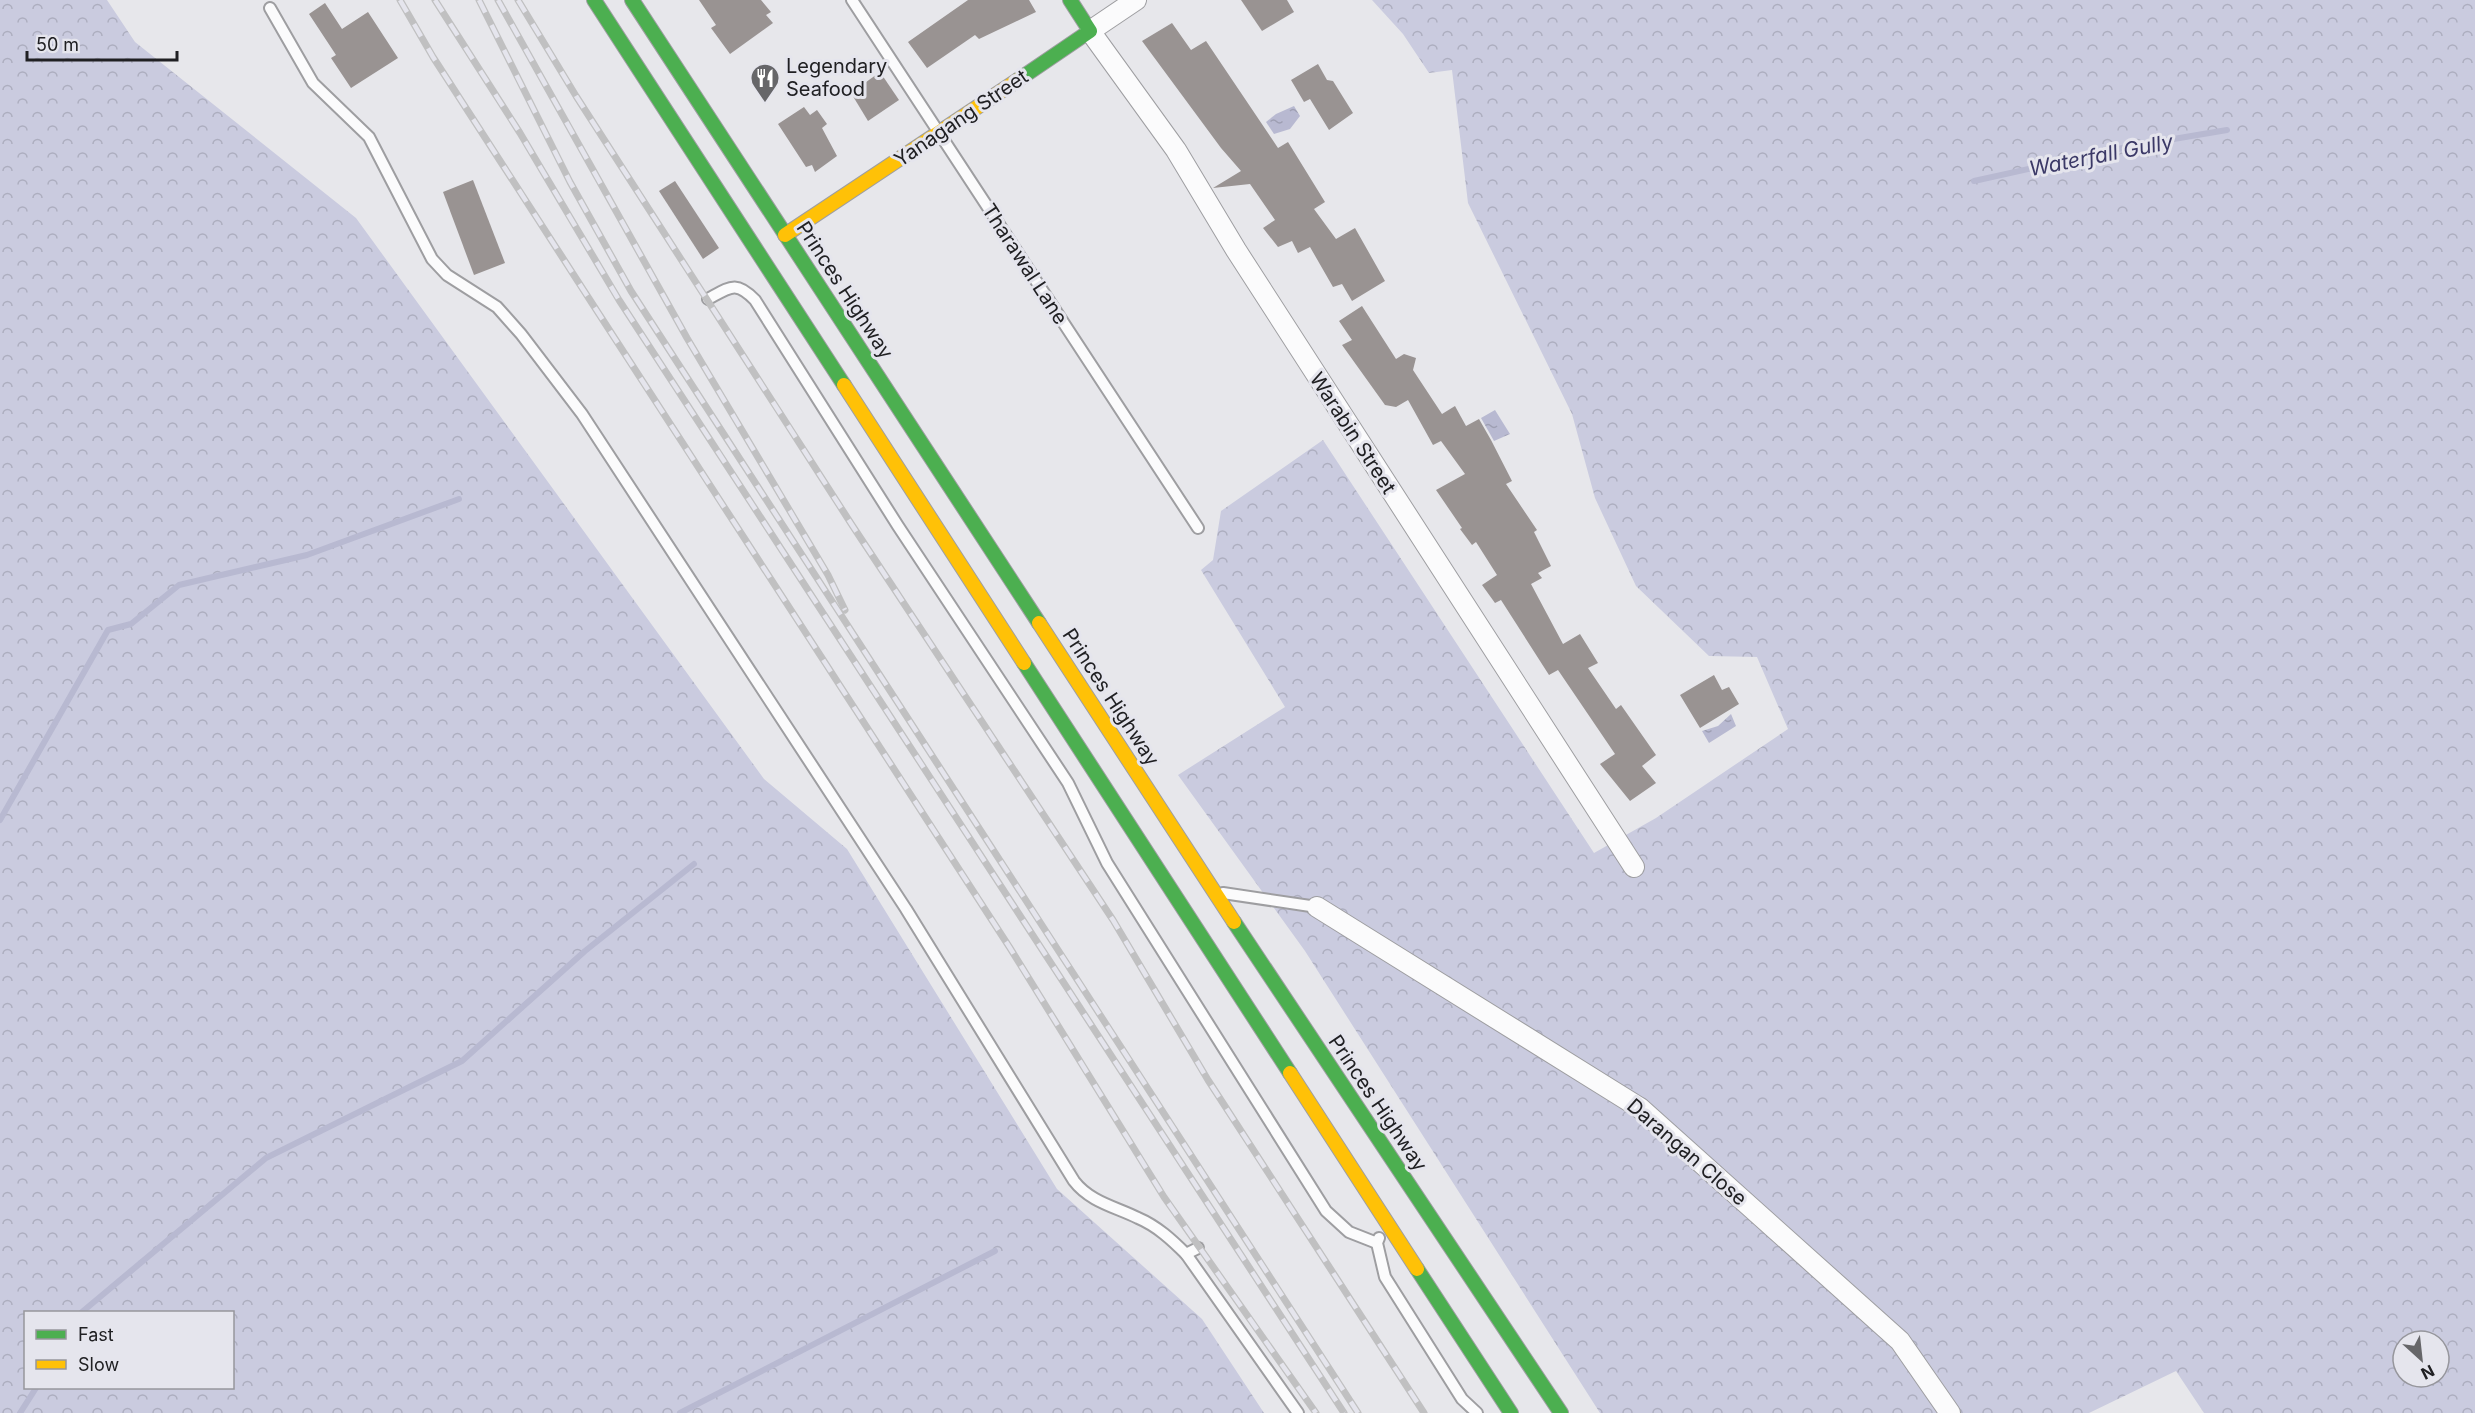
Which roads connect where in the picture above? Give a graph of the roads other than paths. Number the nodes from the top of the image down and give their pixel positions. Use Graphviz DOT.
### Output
graph roads {
  1 [pos="594,0"];
  2 [pos="632,0"];
  3 [pos="852,0"];
  4 [pos="1070,0"];
  5 [pos="1136,0"];
  6 [pos="270,8"];
  7 [pos="1090,31"];
  8 [pos="600,37"];
  9 [pos="940,134"];
  10 [pos="703,165"];
  11 [pos="785,234"];
  12 [pos="708,299"];
  13 [pos="1198,528"];
  14 [pos="1634,867"];
  15 [pos="1214,891"];
  16 [pos="1317,907"];
  17 [pos="1391,1217"];
  18 [pos="1377,1243"];
  19 [pos="1198,1248"];
  20 [pos="1186,1254"];
  21 [pos="1298,1413"];
  22 [pos="1477,1413"];
  23 [pos="1511,1413"];
  24 [pos="1561,1413"];
  25 [pos="1950,1413"];
  1 -- 10 [label="main road"];
  2 -- 11 [label="main road, Princes Highway"];
  3 -- 9 [label="lane, Tharawal Lane"];
  4 -- 7 [label="main road, Warabin Street"];
  5 -- 7 [label="street, Yanagang Street"];
  6 -- 20 [label="lane"];
  7 -- 9 [label="main road, Yanagang Street"];
  7 -- 14 [label="street, Warabin Street"];
  8 -- 10 [label="main road"];
  9 -- 11 [label="main road, Yanagang Street"];
  9 -- 13 [label="lane, Tharawal Lane"];
  10 -- 17 [label="main road"];
  11 -- 15 [label="main road, Princes Highway"];
  12 -- 18 [label="lane"];
  15 -- 16 [label="lane"];
  15 -- 24 [label="main road, Princes Highway"];
  16 -- 25 [label="street, Darangan Close"];
  17 -- 18 [label="lane"];
  17 -- 23 [label="main road"];
  18 -- 22 [label="lane"];
  19 -- 20 [label="lane"];
  20 -- 21 [label="lane"];
}
